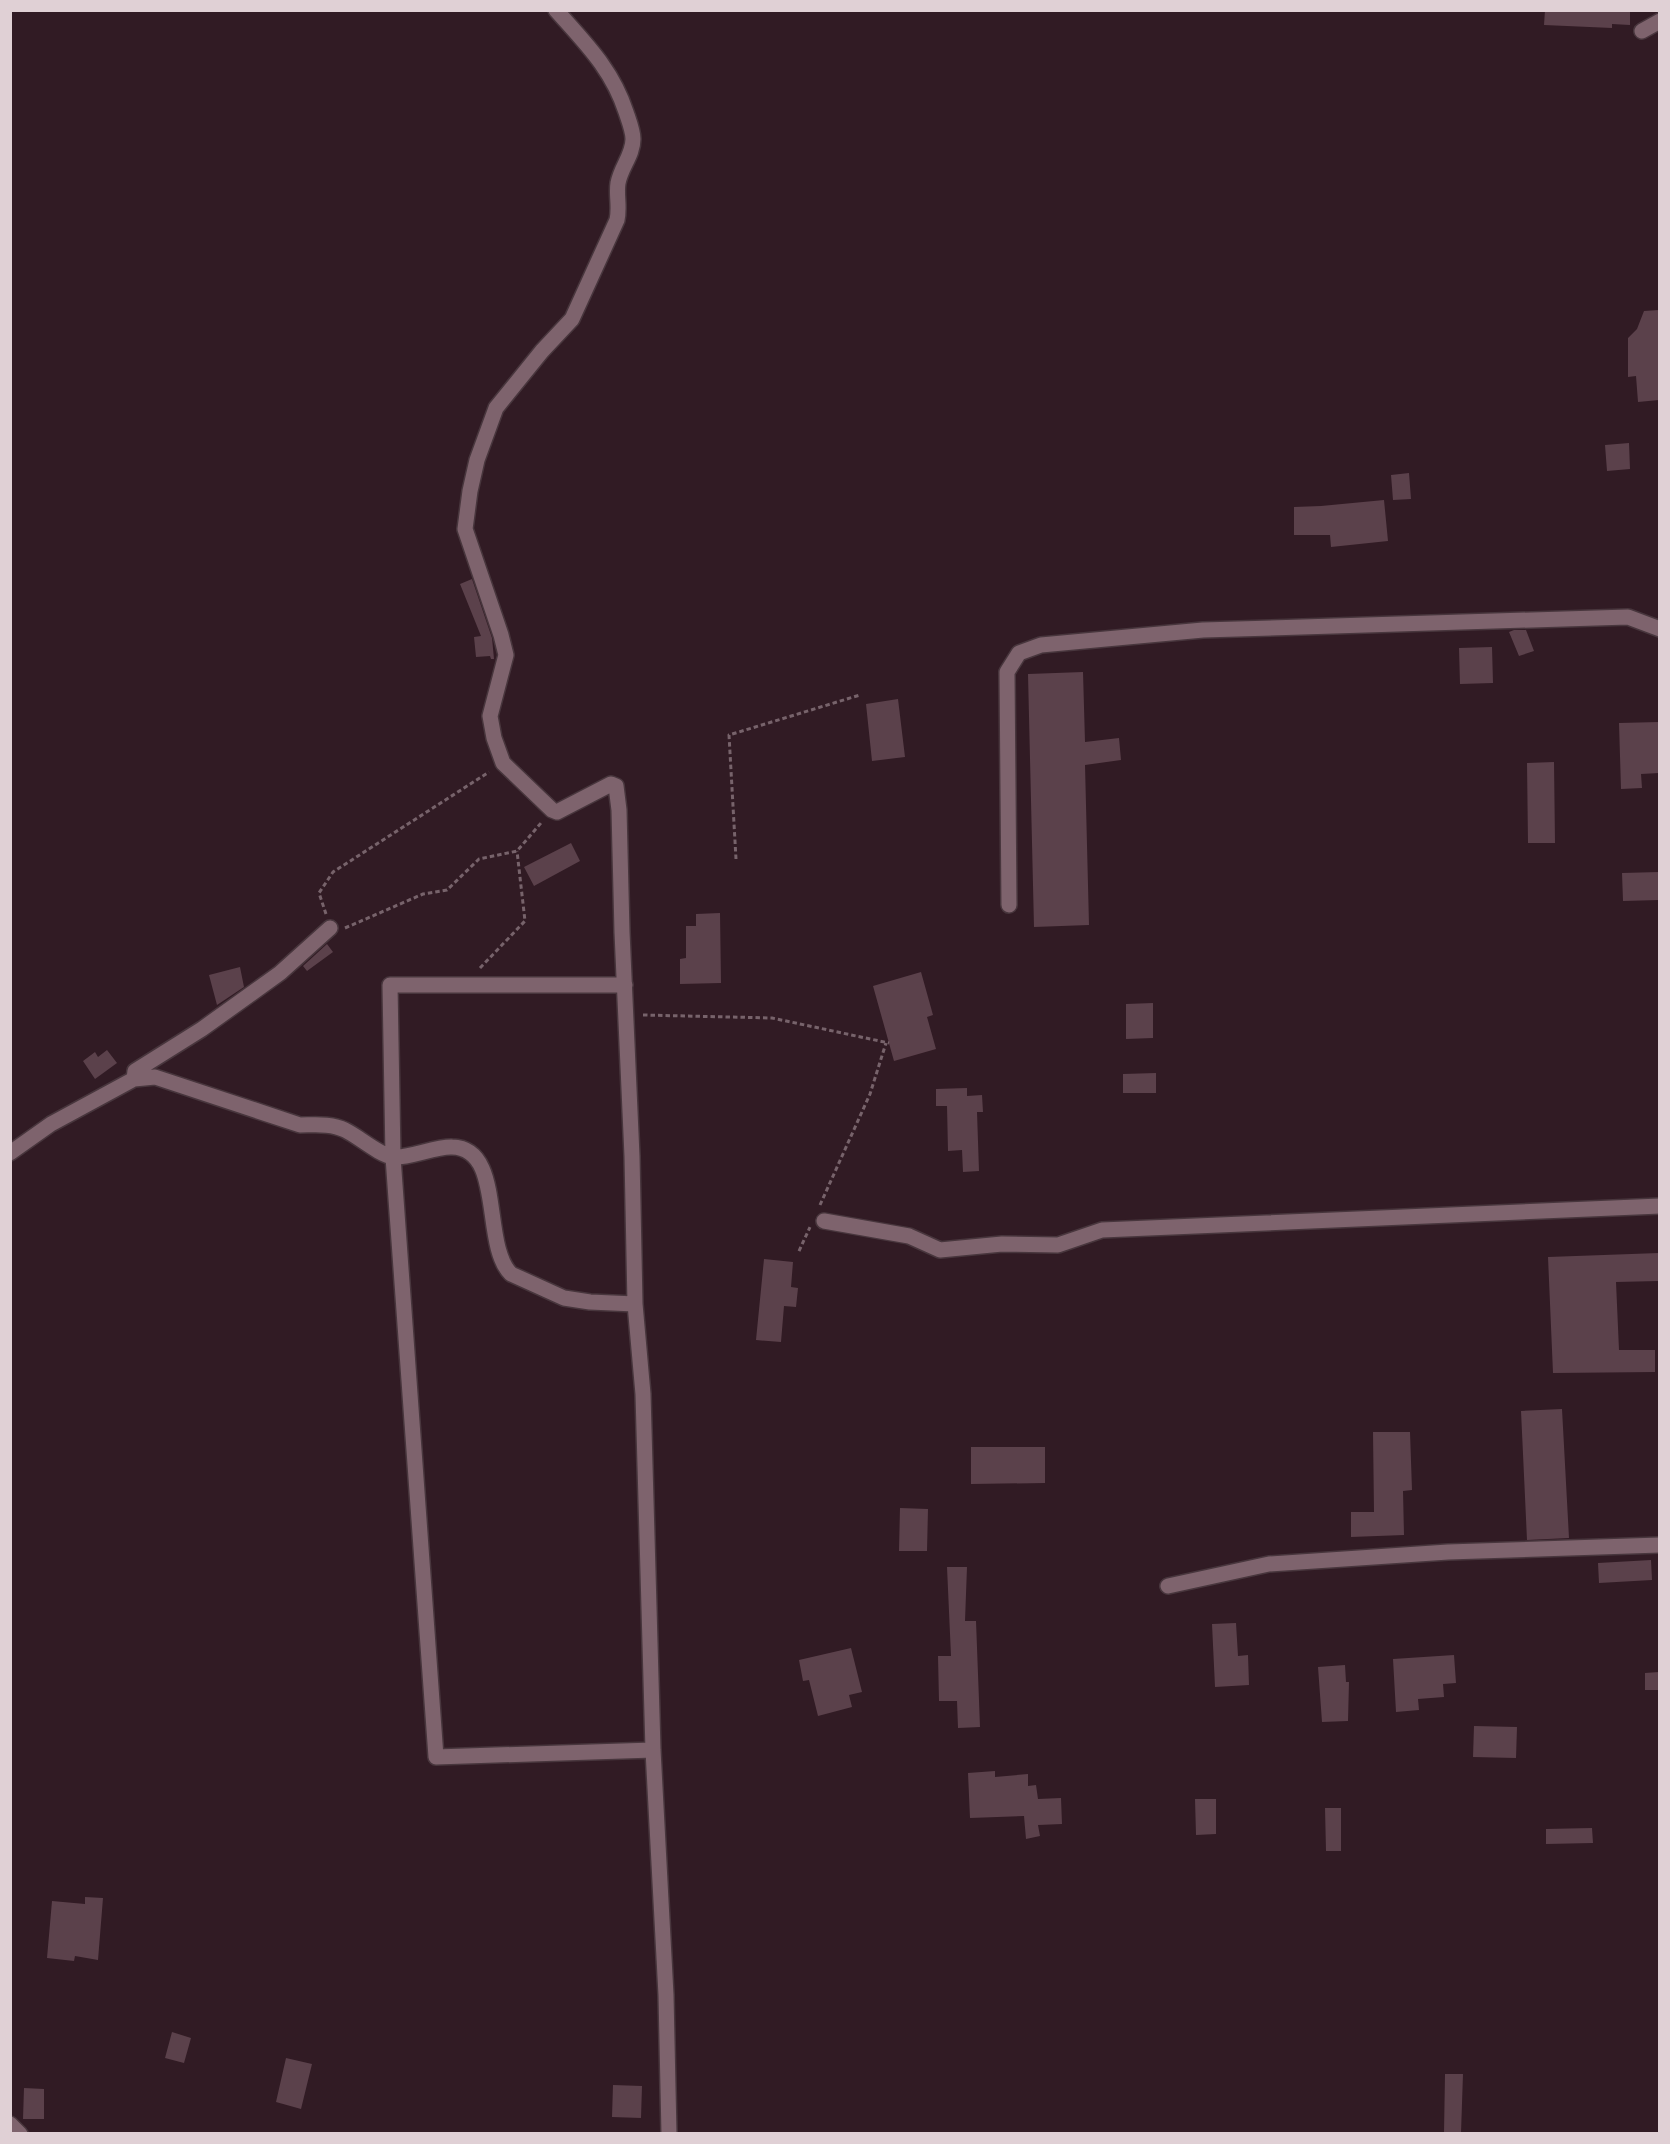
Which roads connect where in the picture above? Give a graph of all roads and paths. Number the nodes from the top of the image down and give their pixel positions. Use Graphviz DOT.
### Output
graph roads {
  1 [pos="556,10"];
  2 [pos="1659,21"];
  3 [pos="1642,31"];
  4 [pos="1659,629"];
  5 [pos="860,696"];
  6 [pos="503,763"];
  7 [pos="552,810"];
  8 [pos="517,851"];
  9 [pos="736,859"];
  10 [pos="1009,905"];
  11 [pos="330,928"];
  12 [pos="464,984"];
  13 [pos="625,985"];
  14 [pos="626,1014"];
  15 [pos="134,1079"];
  16 [pos="10,1153"];
  17 [pos="393,1157"];
  18 [pos="1659,1206"];
  19 [pos="818,1217"];
  20 [pos="799,1251"];
  21 [pos="635,1304"];
  22 [pos="1659,1545"];
  23 [pos="1168,1586"];
  24 [pos="653,1750"];
  25 [pos="10,2124"];
  26 [pos="20,2133"];
  27 [pos="669,2133"];
  1 -- 6 [label="street"];
  2 -- 3 [label="street"];
  4 -- 10 [label="street"];
  5 -- 9 [label="path"];
  6 -- 7 [label="street"];
  6 -- 11 [label="path"];
  7 -- 8 [label="path"];
  7 -- 13 [label="street"];
  8 -- 11 [label="path"];
  8 -- 12 [label="path"];
  11 -- 15 [label="street"];
  12 -- 13 [label="street"];
  12 -- 17 [label="street"];
  13 -- 14 [label="street"];
  14 -- 19 [label="path"];
  14 -- 21 [label="street"];
  15 -- 16 [label="street"];
  15 -- 17 [label="street"];
  17 -- 21 [label="street"];
  17 -- 24 [label="street"];
  18 -- 19 [label="street"];
  19 -- 20 [label="path"];
  21 -- 24 [label="street"];
  22 -- 23 [label="street"];
  24 -- 27 [label="street"];
  25 -- 26 [label="street"];
}
